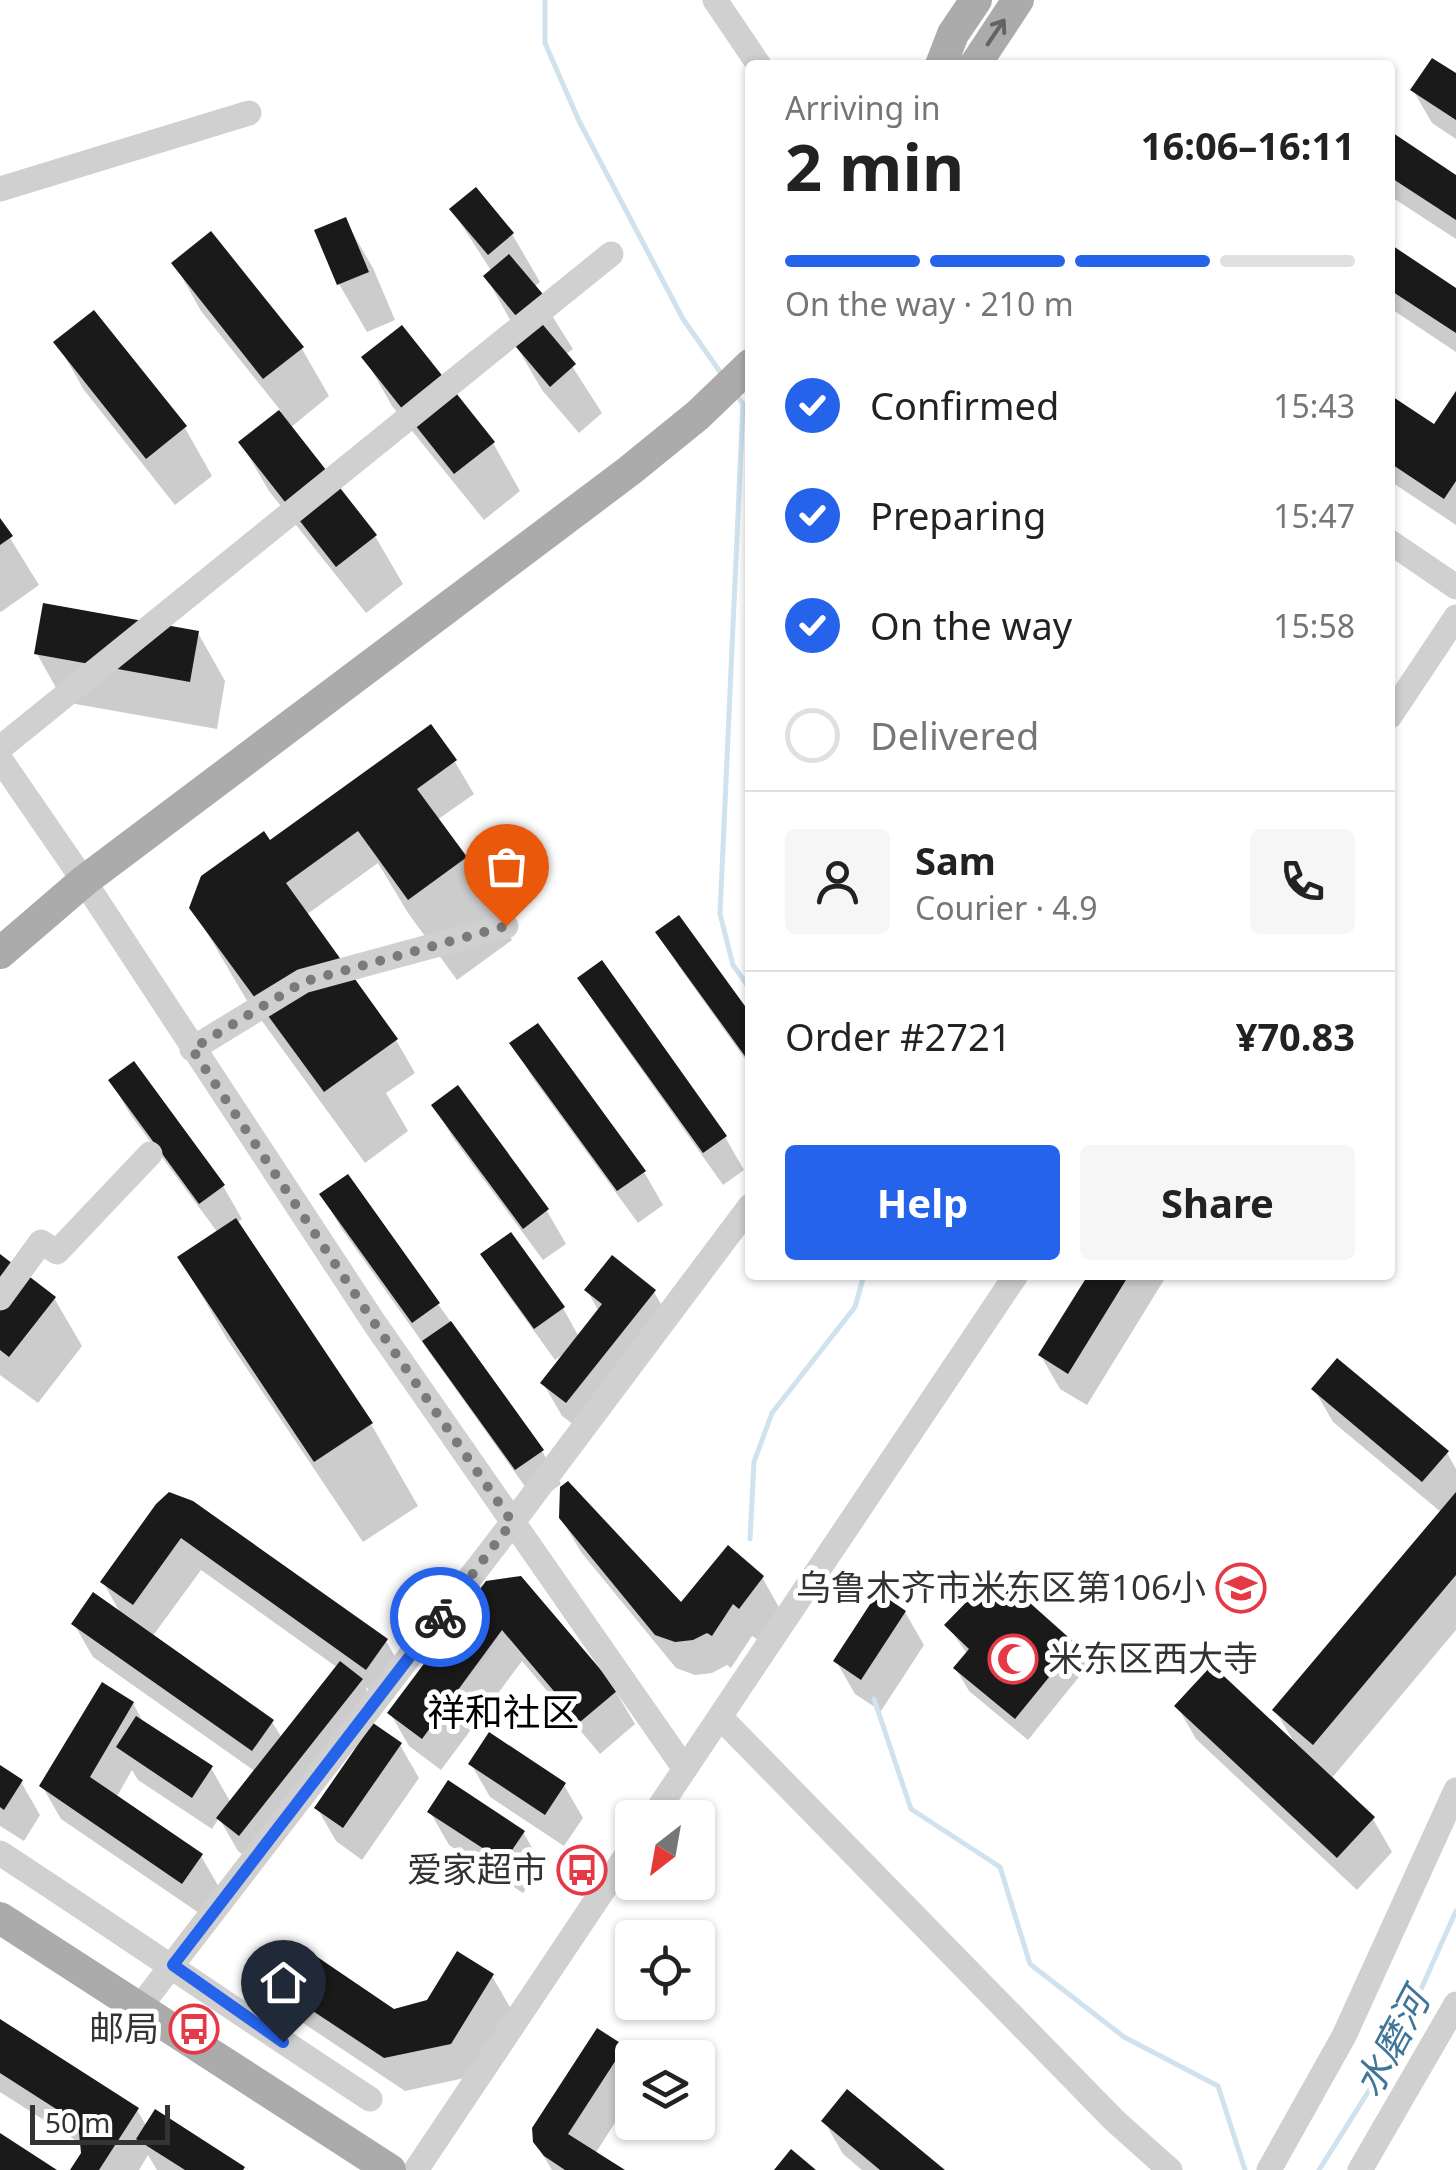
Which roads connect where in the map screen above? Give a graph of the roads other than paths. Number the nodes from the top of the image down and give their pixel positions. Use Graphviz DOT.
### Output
graph roads {
  1 [pos="715,0"];
  2 [pos="976,0"];
  3 [pos="1018,0"];
  4 [pos="756,60"];
  5 [pos="942,60"];
  6 [pos="978,60"];
  7 [pos="249,113"];
  8 [pos="0,189"];
  9 [pos="610,254"];
  10 [pos="745,370"];
  11 [pos="1395,545"];
  12 [pos="1456,586"];
  13 [pos="1456,618"];
  14 [pos="1395,709"];
  15 [pos="0,748"];
  16 [pos="0,759"];
  17 [pos="84,881"];
  18 [pos="506,926"];
  19 [pos="0,953"];
  20 [pos="192,1049"];
  21 [pos="150,1154"];
  22 [pos="745,1213"];
  23 [pos="1013,1280"];
  24 [pos="0,1298"];
  25 [pos="512,1522"];
  26 [pos="720,1717"];
  27 [pos="685,1769"];
  28 [pos="1456,1790"];
  29 [pos="664,1800"];
  30 [pos="0,1853"];
  31 [pos="615,1872"];
  32 [pos="0,1918"];
  33 [pos="173,1965"];
  34 [pos="1456,2004"];
  35 [pos="139,2008"];
  36 [pos="370,2099"];
  37 [pos="390,2170"];
  38 [pos="416,2170"];
  39 [pos="1170,2170"];
  40 [pos="1269,2170"];
  41 [pos="1360,2170"];
  1 -- 4 [label="street"];
  2 -- 5 [label="main road"];
  6 -- 3 [label="main road, one-way"];
  7 -- 8 [label="street"];
  9 -- 15 [label="street"];
  10 -- 17 [label="main road"];
  11 -- 12 [label="street"];
  13 -- 14 [label="street"];
  16 -- 17 [label="street"];
  17 -- 19 [label="main road"];
  17 -- 20 [label="street"];
  18 -- 20 [label="street"];
  20 -- 25 [label="street"];
  21 -- 24 [label="street"];
  22 -- 25 [label="street"];
  23 -- 26 [label="street"];
  25 -- 27 [label="street"];
  25 -- 33 [label="street"];
  26 -- 27 [label="street"];
  26 -- 39 [label="street"];
  27 -- 29 [label="street"];
  28 -- 40 [label="street"];
  30 -- 33 [label="street"];
  31 -- 38 [label="street"];
  32 -- 35 [label="main road"];
  33 -- 35 [label="street"];
  33 -- 36 [label="street"];
  34 -- 41 [label="street"];
  35 -- 37 [label="main road"];
}
